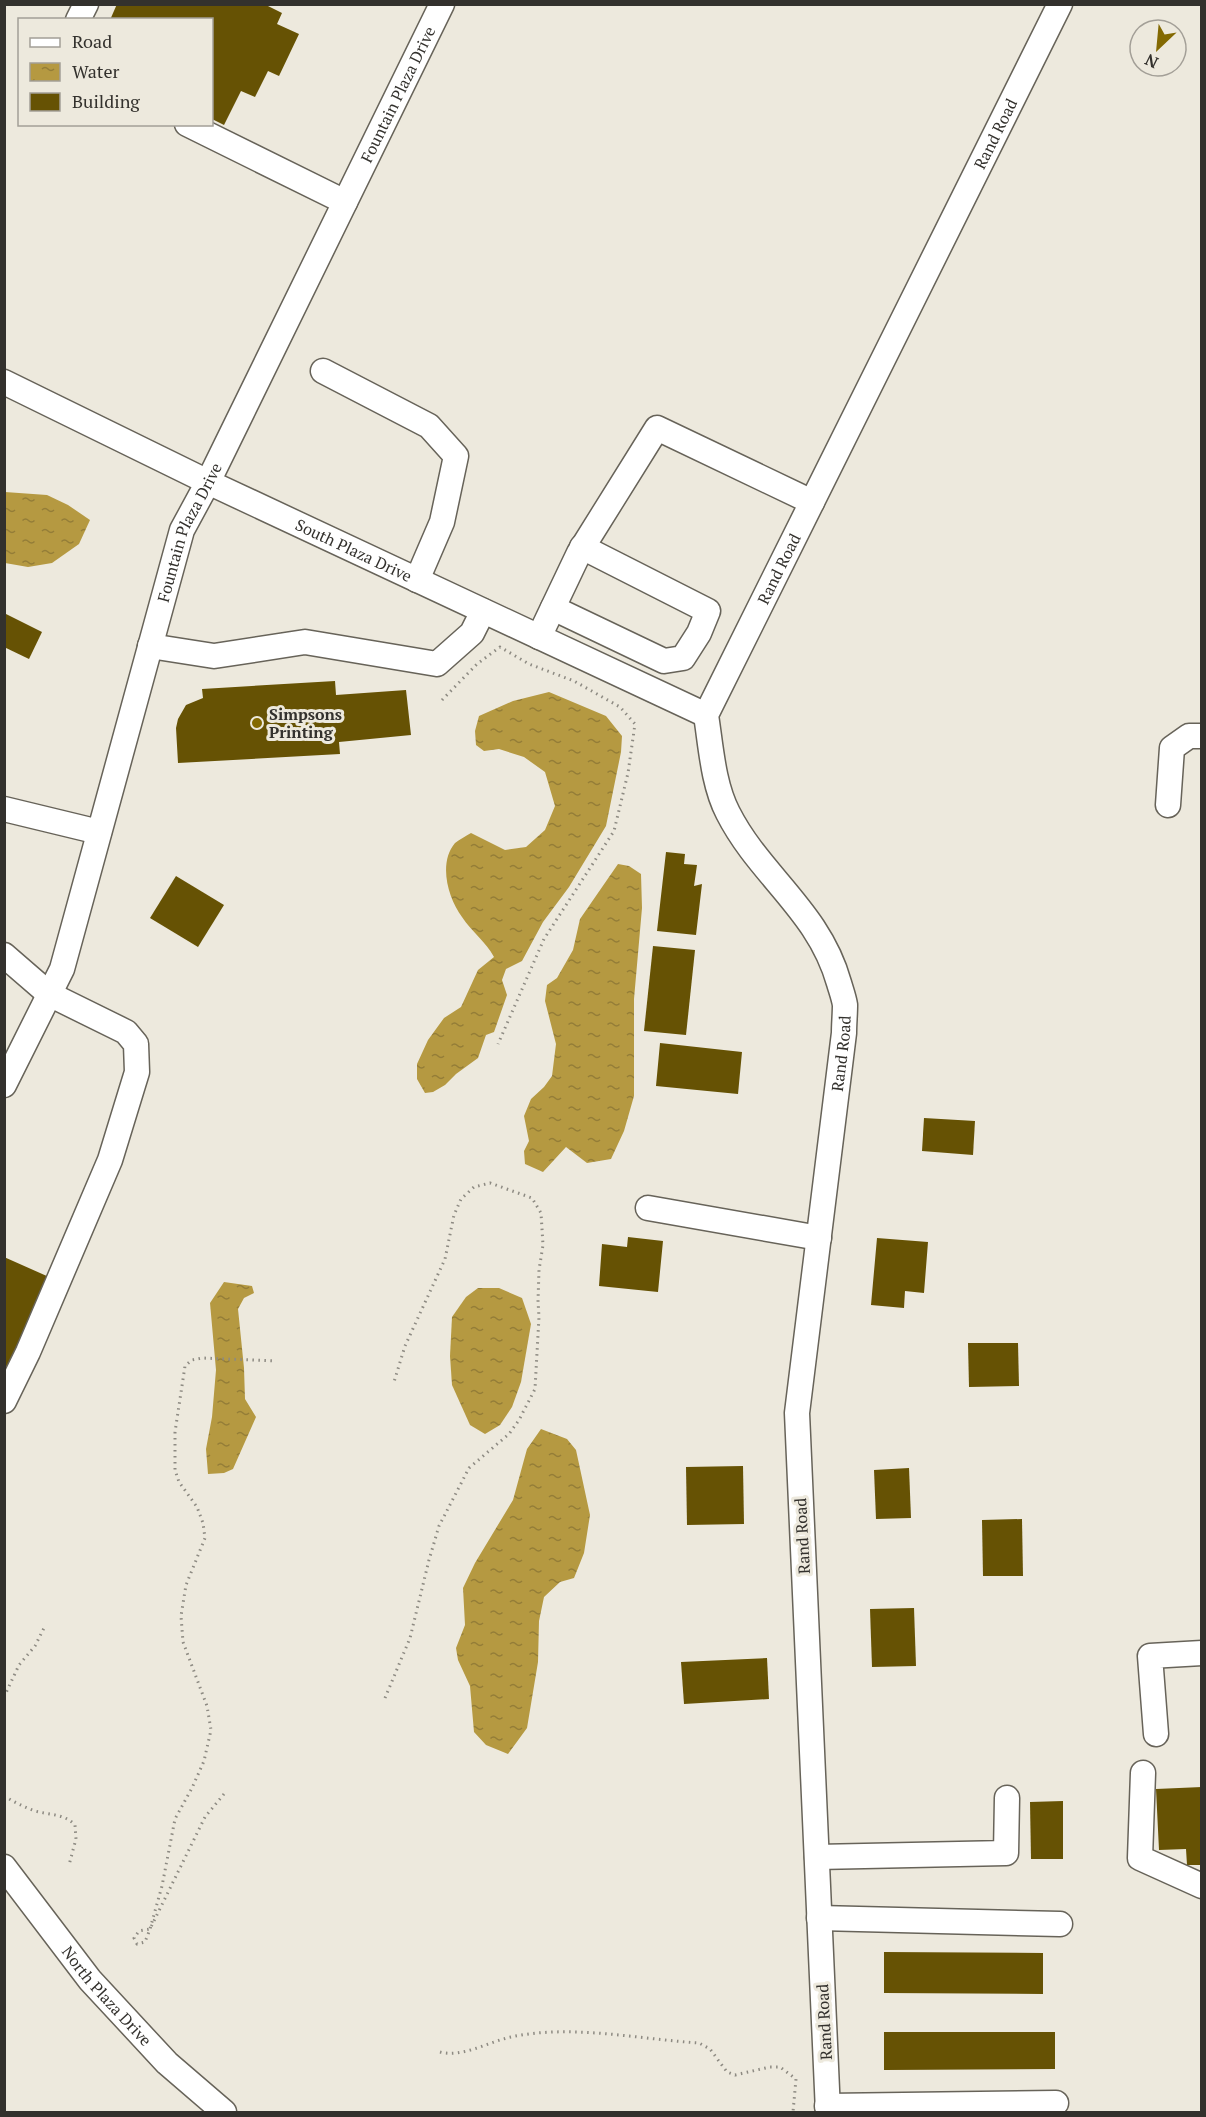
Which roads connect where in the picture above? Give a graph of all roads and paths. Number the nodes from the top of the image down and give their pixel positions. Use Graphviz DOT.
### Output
graph roads {
  1 [pos="86,4"];
  2 [pos="442,4"];
  3 [pos="1060,4"];
  4 [pos="79,18"];
  5 [pos="191,126"];
  6 [pos="345,202"];
  7 [pos="323,371"];
  8 [pos="4,382"];
  9 [pos="208,482"];
  10 [pos="812,502"];
  11 [pos="582,547"];
  12 [pos="417,580"];
  13 [pos="553,608"];
  14 [pos="483,611"];
  15 [pos="539,637"];
  16 [pos="150,645"];
  17 [pos="442,700"];
  18 [pos="706,715"];
  19 [pos="1202,736"];
  20 [pos="1168,806"];
  21 [pos="4,809"];
  22 [pos="99,832"];
  23 [pos="4,955"];
  24 [pos="49,994"];
  25 [pos="498,1044"];
  26 [pos="4,1085"];
  27 [pos="648,1208"];
  28 [pos="819,1238"];
  29 [pos="276,1361"];
  30 [pos="394,1382"];
  31 [pos="4,1401"];
  32 [pos="45,1626"];
  33 [pos="1202,1653"];
  34 [pos="4,1697"];
  35 [pos="385,1698"];
  36 [pos="1156,1734"];
  37 [pos="1143,1773"];
  38 [pos="224,1794"];
  39 [pos="4,1796"];
  40 [pos="1007,1798"];
  41 [pos="817,1857"];
  42 [pos="69,1865"];
  43 [pos="4,1867"];
  44 [pos="1202,1886"];
  45 [pos="819,1918"];
  46 [pos="1060,1924"];
  47 [pos="150,1929"];
  48 [pos="440,2052"];
  49 [pos="1056,2103"];
  50 [pos="828,2109"];
  51 [pos="224,2112"];
  52 [pos="793,2112"];
  1 -- 4 [label="street"];
  2 -- 6 [label="street, Fountain Plaza Drive"];
  3 -- 10 [label="street, Rand Road"];
  5 -- 6 [label="street"];
  6 -- 9 [label="street, Fountain Plaza Drive"];
  7 -- 12 [label="street"];
  8 -- 9 [label="street, South Plaza Drive"];
  9 -- 12 [label="street, South Plaza Drive"];
  9 -- 16 [label="street, Fountain Plaza Drive"];
  10 -- 11 [label="street"];
  10 -- 18 [label="street, Rand Road"];
  11 -- 13 [label="street"];
  11 -- 13 [label="street"];
  12 -- 14 [label="street, South Plaza Drive"];
  13 -- 15 [label="street"];
  14 -- 15 [label="street, South Plaza Drive"];
  14 -- 16 [label="street"];
  15 -- 18 [label="street, South Plaza Drive"];
  16 -- 22 [label="street, Fountain Plaza Drive"];
  17 -- 25 [label="path"];
  18 -- 28 [label="street, Rand Road"];
  19 -- 20 [label="street"];
  21 -- 22 [label="street"];
  22 -- 24 [label="street, Fountain Plaza Drive"];
  23 -- 24 [label="street"];
  24 -- 26 [label="street, Fountain Plaza Drive"];
  24 -- 31 [label="street"];
  27 -- 28 [label="street"];
  28 -- 41 [label="street, Rand Road"];
  29 -- 47 [label="path"];
  30 -- 35 [label="path"];
  32 -- 34 [label="path"];
  33 -- 36 [label="street"];
  37 -- 44 [label="street"];
  38 -- 47 [label="path"];
  39 -- 42 [label="path"];
  40 -- 41 [label="street"];
  41 -- 45 [label="street, Rand Road"];
  43 -- 51 [label="street, North Plaza Drive"];
  45 -- 46 [label="street"];
  45 -- 50 [label="street, Rand Road"];
  47 -- 47 [label="path"];
  48 -- 52 [label="path"];
  49 -- 50 [label="street"];
}
